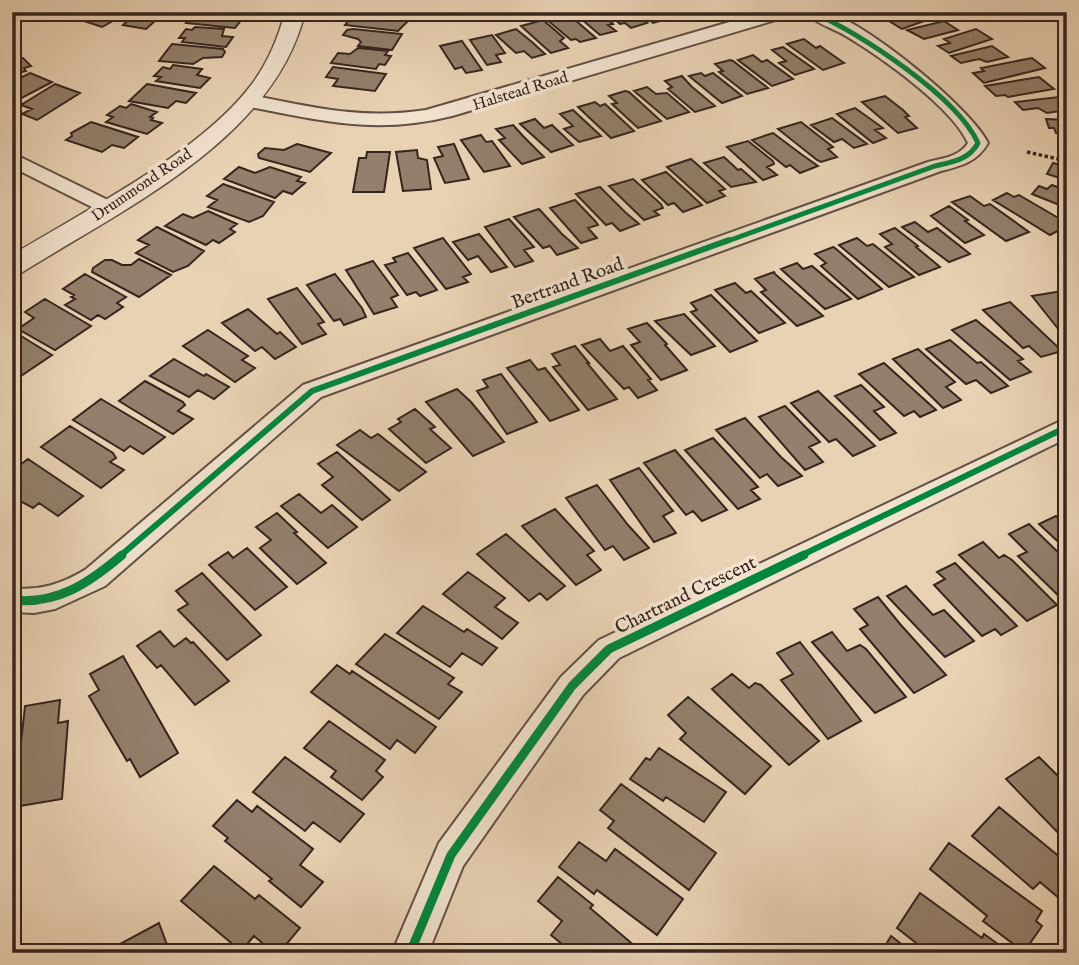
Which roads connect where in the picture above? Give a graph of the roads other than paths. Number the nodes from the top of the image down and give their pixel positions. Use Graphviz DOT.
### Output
graph roads {
  1 [pos="295,12"];
  2 [pos="783,12"];
  3 [pos="812,12"];
  4 [pos="1056,12"];
  5 [pos="1067,19"];
  6 [pos="250,101"];
  7 [pos="12,159"];
  8 [pos="107,207"];
  9 [pos="12,267"];
  10 [pos="1067,427"];
  11 [pos="12,600"];
  12 [pos="410,953"];
  1 -- 6 [label="street, Drummond Road"];
  2 -- 6 [label="street, Halstead Road"];
  3 -- 11 [label="street, Bertrand Road"];
  4 -- 5 [label="street"];
  6 -- 8 [label="street, Drummond Road"];
  7 -- 8 [label="street"];
  8 -- 9 [label="street, Drummond Road"];
  10 -- 12 [label="street, Chartrand Crescent"];
}
